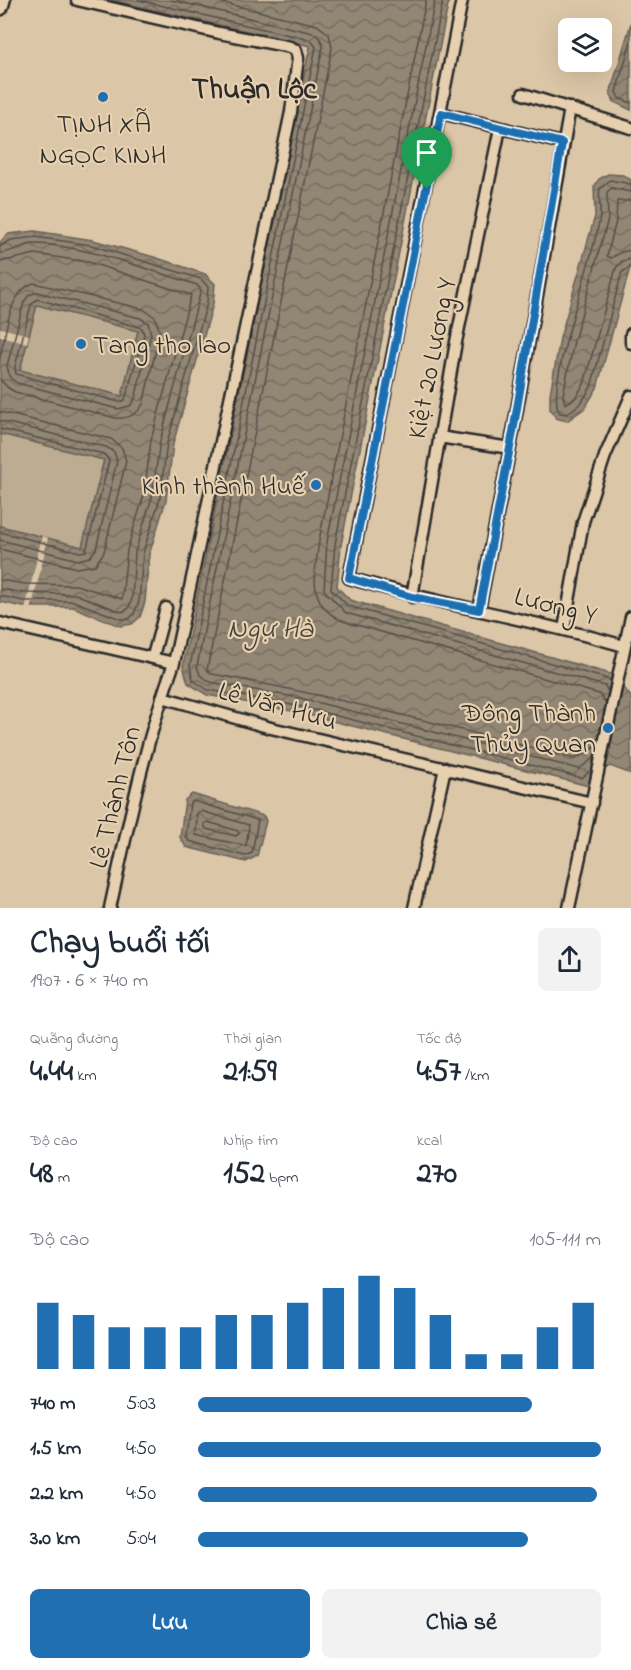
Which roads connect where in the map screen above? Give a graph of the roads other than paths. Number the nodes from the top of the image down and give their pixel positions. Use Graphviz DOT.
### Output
graph roads {
  1 [pos="2,0"];
  2 [pos="77,0"];
  3 [pos="462,0"];
  4 [pos="0,7"];
  5 [pos="523,94"];
  6 [pos="570,108"];
  7 [pos="441,113"];
  8 [pos="500,128"];
  9 [pos="631,128"];
  10 [pos="562,143"];
  11 [pos="631,334"];
  12 [pos="631,343"];
  13 [pos="631,396"];
  14 [pos="439,437"];
  15 [pos="510,448"];
  16 [pos="412,597"];
  17 [pos="166,608"];
  18 [pos="479,610"];
  19 [pos="631,617"];
  20 [pos="0,623"];
  21 [pos="564,628"];
  22 [pos="624,646"];
  23 [pos="153,656"];
  24 [pos="174,663"];
  25 [pos="162,696"];
  26 [pos="445,768"];
  27 [pos="592,803"];
  28 [pos="110,908"];
  29 [pos="414,908"];
  30 [pos="569,908"];
  1 -- 4 [label="main road"];
  2 -- 24 [label="street"];
  3 -- 7 [label="street, Lương Y"];
  5 -- 6 [label="street"];
  6 -- 9 [label="street"];
  6 -- 10 [label="street"];
  7 -- 8 [label="street"];
  7 -- 16 [label="street, Lương Y"];
  8 -- 10 [label="street"];
  8 -- 14 [label="street, Kiệt 20 Lương Y"];
  10 -- 15 [label="street"];
  11 -- 12 [label="street"];
  13 -- 21 [label="street"];
  14 -- 15 [label="street"];
  14 -- 16 [label="street, Kiệt 20 Lương Y"];
  15 -- 18 [label="street"];
  16 -- 18 [label="street, Lương Y"];
  17 -- 23 [label="street"];
  18 -- 21 [label="street, Lương Y"];
  19 -- 22 [label="street"];
  20 -- 23 [label="street"];
  21 -- 22 [label="street, Lương Y"];
  22 -- 27 [label="street"];
  23 -- 24 [label="street"];
  24 -- 25 [label="street"];
  25 -- 26 [label="street, Lê Văn Hưu"];
  25 -- 28 [label="street, Lê Thánh Tôn"];
  26 -- 27 [label="street, Lê Văn Hưu"];
  26 -- 29 [label="street"];
  27 -- 30 [label="street"];
}
